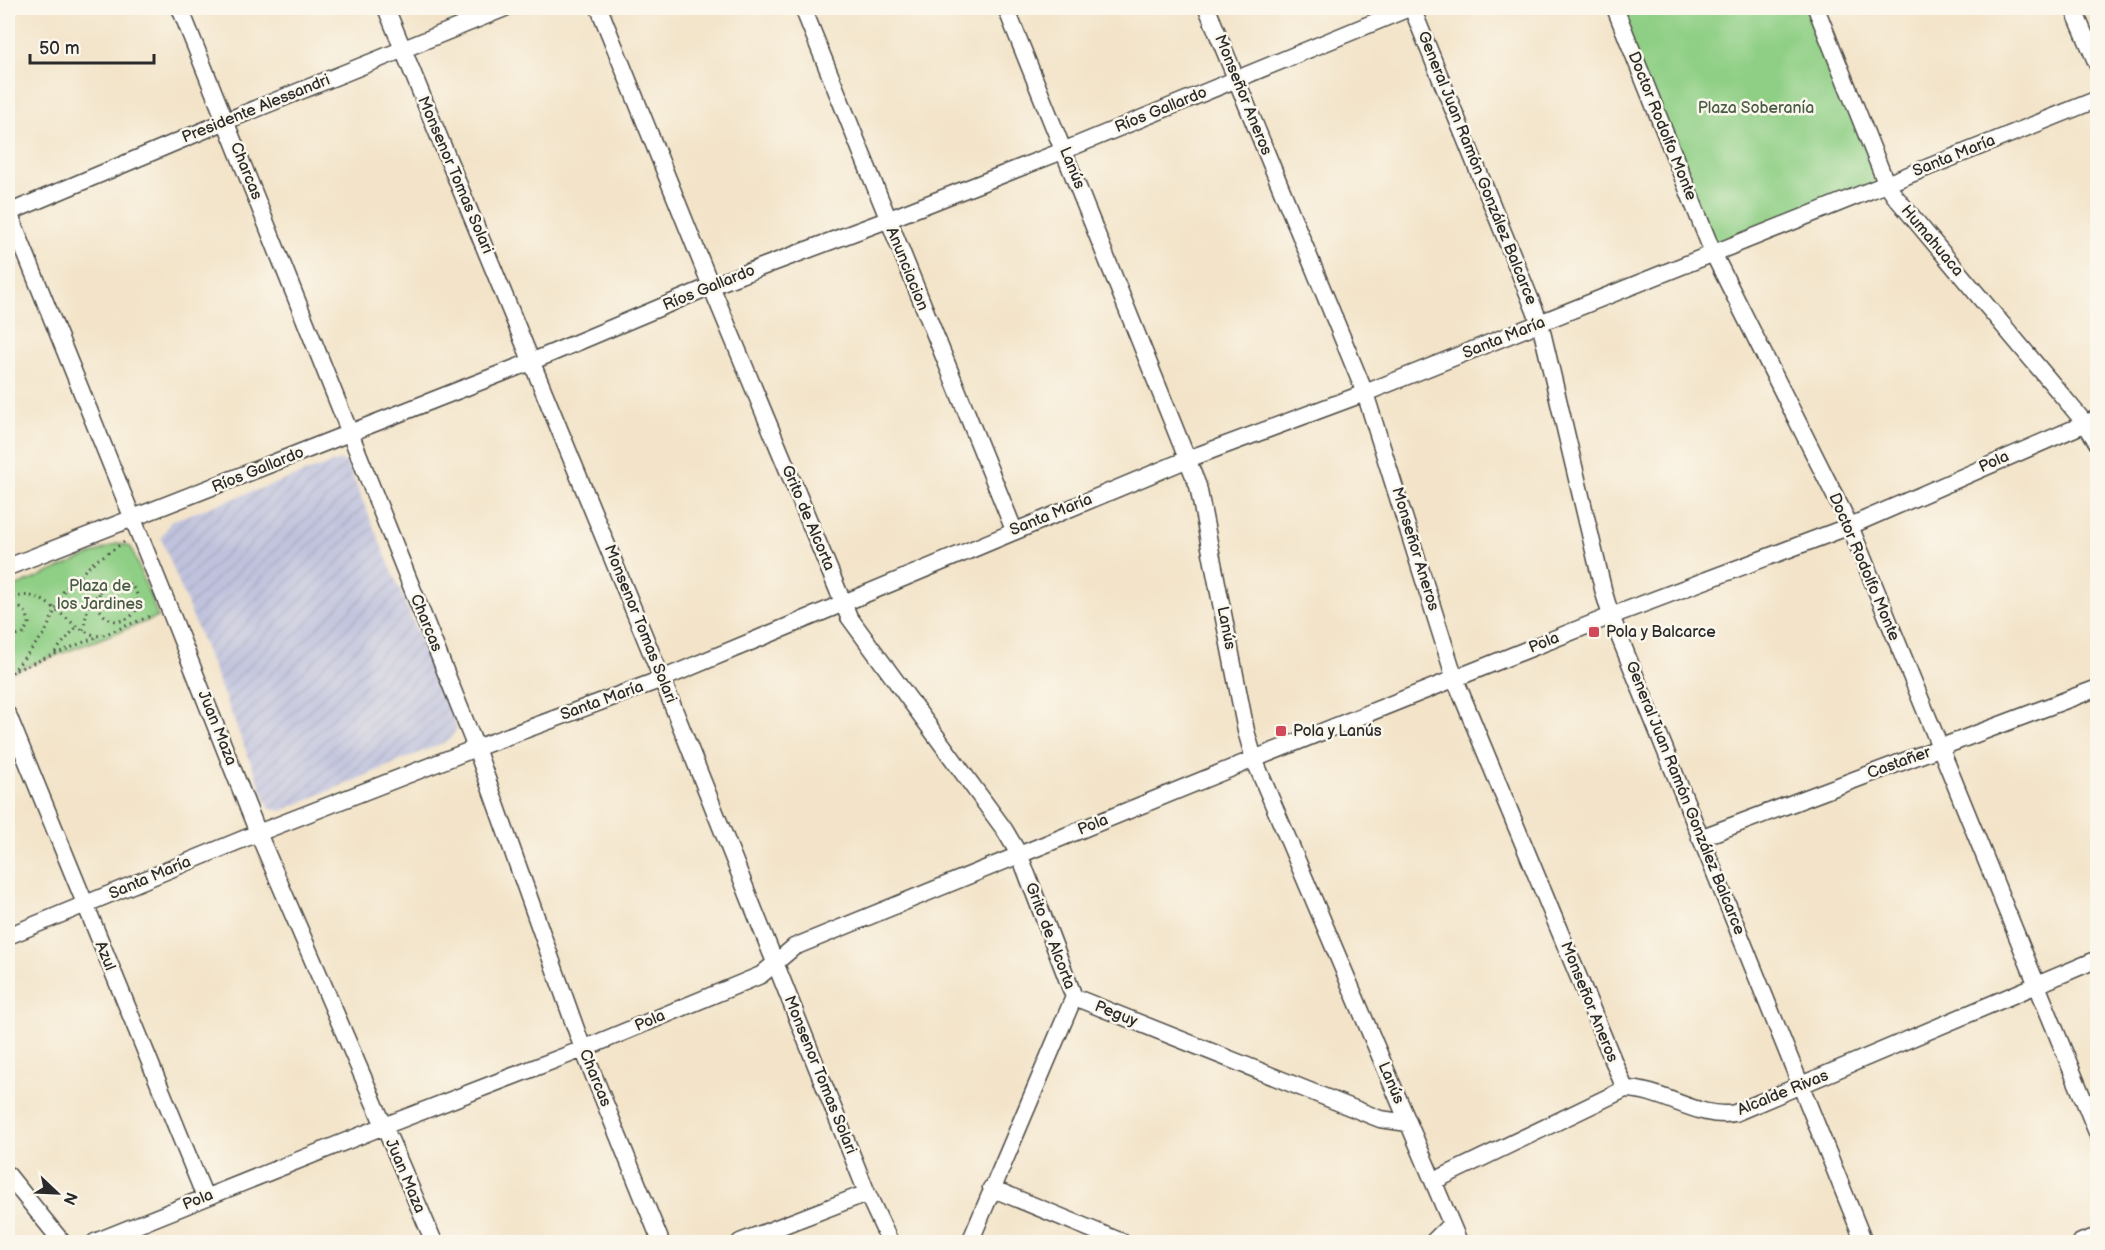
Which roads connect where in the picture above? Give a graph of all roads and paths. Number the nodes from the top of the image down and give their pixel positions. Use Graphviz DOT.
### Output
graph roads {
  1 [pos="180,8"];
  2 [pos="386,8"];
  3 [pos="505,8"];
  4 [pos="599,8"];
  5 [pos="803,8"];
  6 [pos="1006,8"];
  7 [pos="1207,8"];
  8 [pos="1411,8"];
  9 [pos="1615,8"];
  10 [pos="1816,8"];
  11 [pos="2073,8"];
  12 [pos="402,48"];
  13 [pos="2097,66"];
  14 [pos="1236,80"];
  15 [pos="2097,99"];
  16 [pos="226,121"];
  17 [pos="1065,150"];
  18 [pos="1886,183"];
  19 [pos="8,212"];
  20 [pos="887,220"];
  21 [pos="1713,253"];
  22 [pos="711,286"];
  23 [pos="1540,323"];
  24 [pos="533,361"];
  25 [pos="1365,393"];
  26 [pos="2091,421"];
  27 [pos="350,433"];
  28 [pos="2097,444"];
  29 [pos="1188,459"];
  30 [pos="136,526"];
  31 [pos="1850,526"];
  32 [pos="1014,530"];
  33 [pos="8,567"];
  34 [pos="102,590"];
  35 [pos="8,601"];
  36 [pos="842,602"];
  37 [pos="169,608"];
  38 [pos="8,609"];
  39 [pos="55,609"];
  40 [pos="1611,616"];
  41 [pos="77,626"];
  42 [pos="83,630"];
  43 [pos="8,635"];
  44 [pos="101,636"];
  45 [pos="49,656"];
  46 [pos="14,671"];
  47 [pos="8,677"];
  48 [pos="662,679"];
  49 [pos="1455,679"];
  50 [pos="2097,688"];
  51 [pos="8,715"];
  52 [pos="476,748"];
  53 [pos="1939,748"];
  54 [pos="1254,759"];
  55 [pos="258,833"];
  56 [pos="1700,838"];
  57 [pos="1020,856"];
  58 [pos="84,906"];
  59 [pos="8,936"];
  60 [pos="2097,959"];
  61 [pos="775,962"];
  62 [pos="2037,985"];
  63 [pos="1074,997"];
  64 [pos="583,1049"];
  65 [pos="1802,1086"];
  66 [pos="1625,1089"];
  67 [pos="1408,1123"];
  68 [pos="384,1126"];
  69 [pos="2097,1135"];
  70 [pos="8,1174"];
  71 [pos="1434,1181"];
  72 [pos="991,1188"];
  73 [pos="867,1193"];
  74 [pos="205,1197"];
  75 [pos="1451,1224"];
  76 [pos="2097,1236"];
  77 [pos="62,1242"];
  78 [pos="94,1242"];
  79 [pos="434,1242"];
  80 [pos="661,1242"];
  81 [pos="740,1242"];
  82 [pos="890,1242"];
  83 [pos="970,1242"];
  84 [pos="1122,1242"];
  85 [pos="1433,1242"];
  86 [pos="1459,1242"];
  87 [pos="1864,1242"];
  88 [pos="2081,1242"];
  1 -- 16 [label="street, Charcas"];
  2 -- 12 [label="street, Monsenor Tomas Solari"];
  3 -- 12 [label="street, Presidente Alessandri"];
  4 -- 22 [label="street, Grito de Alcorta"];
  5 -- 20 [label="street, Anunciacion"];
  6 -- 17 [label="street, Lanús"];
  7 -- 14 [label="street, Monseñor Aneros"];
  8 -- 14 [label="street, Ríos Gallardo"];
  8 -- 23 [label="street, General Juan Ramón González Balcarce"];
  9 -- 21 [label="street, Doctor Rodolfo Monte"];
  10 -- 18 [label="street, Humahuaca"];
  11 -- 13 [label="street"];
  12 -- 16 [label="street, Presidente Alessandri"];
  12 -- 24 [label="street, Monsenor Tomas Solari"];
  14 -- 17 [label="street, Ríos Gallardo"];
  14 -- 25 [label="street, Monseñor Aneros"];
  15 -- 18 [label="street, Santa María"];
  16 -- 19 [label="street, Presidente Alessandri"];
  16 -- 27 [label="street, Charcas"];
  17 -- 20 [label="street, Ríos Gallardo"];
  17 -- 29 [label="street, Lanús"];
  18 -- 21 [label="street, Santa María"];
  18 -- 26 [label="street, Humahuaca"];
  19 -- 30 [label="street, Juan Maza"];
  20 -- 22 [label="street, Ríos Gallardo"];
  20 -- 32 [label="street, Anunciacion"];
  21 -- 23 [label="street, Santa María"];
  21 -- 31 [label="street, Doctor Rodolfo Monte"];
  22 -- 24 [label="street, Ríos Gallardo"];
  22 -- 36 [label="street, Grito de Alcorta"];
  23 -- 25 [label="street, Santa María"];
  23 -- 40 [label="street, General Juan Ramón González Balcarce"];
  24 -- 27 [label="street, Ríos Gallardo"];
  24 -- 48 [label="street, Monsenor Tomas Solari"];
  25 -- 29 [label="street, Santa María"];
  25 -- 49 [label="street, Monseñor Aneros"];
  26 -- 28 [label="street, Humahuaca"];
  26 -- 31 [label="street, Pola"];
  27 -- 30 [label="street, Ríos Gallardo"];
  27 -- 52 [label="street, Charcas"];
  29 -- 32 [label="street, Santa María"];
  29 -- 54 [label="street, Lanús"];
  30 -- 33 [label="street, Ríos Gallardo"];
  30 -- 37 [label="street, Juan Maza"];
  30 -- 39 [label="path"];
  31 -- 40 [label="street, Pola"];
  31 -- 53 [label="street, Doctor Rodolfo Monte"];
  32 -- 36 [label="street, Santa María"];
  34 -- 34 [label="path"];
  34 -- 42 [label="path"];
  35 -- 39 [label="path"];
  36 -- 48 [label="street, Santa María"];
  36 -- 57 [label="street, Grito de Alcorta"];
  37 -- 44 [label="path"];
  37 -- 55 [label="street, Juan Maza"];
  38 -- 43 [label="path"];
  39 -- 41 [label="path"];
  39 -- 46 [label="path"];
  40 -- 49 [label="street, Pola"];
  40 -- 56 [label="street, General Juan Ramón González Balcarce"];
  41 -- 42 [label="path"];
  41 -- 45 [label="path"];
  42 -- 44 [label="path"];
  44 -- 45 [label="path"];
  45 -- 46 [label="path"];
  46 -- 47 [label="path"];
  48 -- 52 [label="street, Santa María"];
  48 -- 61 [label="street, Monsenor Tomas Solari"];
  49 -- 54 [label="street, Pola"];
  49 -- 66 [label="street, Monseñor Aneros"];
  50 -- 53 [label="street, Castañer"];
  51 -- 58 [label="street, Azul"];
  52 -- 55 [label="street, Santa María"];
  52 -- 64 [label="street, Charcas"];
  53 -- 56 [label="street, Castañer"];
  53 -- 62 [label="street, Doctor Rodolfo Monte"];
  54 -- 57 [label="street, Pola"];
  54 -- 67 [label="street, Lanús"];
  55 -- 58 [label="street, Santa María"];
  55 -- 68 [label="street, Juan Maza"];
  56 -- 65 [label="street, General Juan Ramón González Balcarce"];
  57 -- 61 [label="street, Pola"];
  57 -- 63 [label="street, Grito de Alcorta"];
  58 -- 59 [label="street, Santa María"];
  58 -- 74 [label="street, Azul"];
  60 -- 62 [label="street, Alcalde Rivas"];
  61 -- 64 [label="street, Pola"];
  61 -- 73 [label="street, Monsenor Tomas Solari"];
  62 -- 65 [label="street, Alcalde Rivas"];
  62 -- 69 [label="street, Doctor Rodolfo Monte"];
  63 -- 67 [label="street, Peguy"];
  63 -- 72 [label="street, Peguy"];
  64 -- 68 [label="street, Pola"];
  64 -- 80 [label="street, Charcas"];
  65 -- 66 [label="street, Alcalde Rivas"];
  65 -- 87 [label="street, General Juan Ramón González Balcarce"];
  66 -- 71 [label="street"];
  67 -- 71 [label="street, Lanús"];
  68 -- 74 [label="street, Pola"];
  68 -- 79 [label="street, Juan Maza"];
  70 -- 77 [label="street"];
  71 -- 75 [label="street, Lanús"];
  72 -- 83 [label="street, Peguy"];
  72 -- 84 [label="street"];
  73 -- 81 [label="street"];
  73 -- 82 [label="street, Monsenor Tomas Solari"];
  74 -- 78 [label="street, Pola"];
  75 -- 85 [label="street"];
  75 -- 86 [label="street, Lanús"];
  76 -- 88 [label="street"];
}
